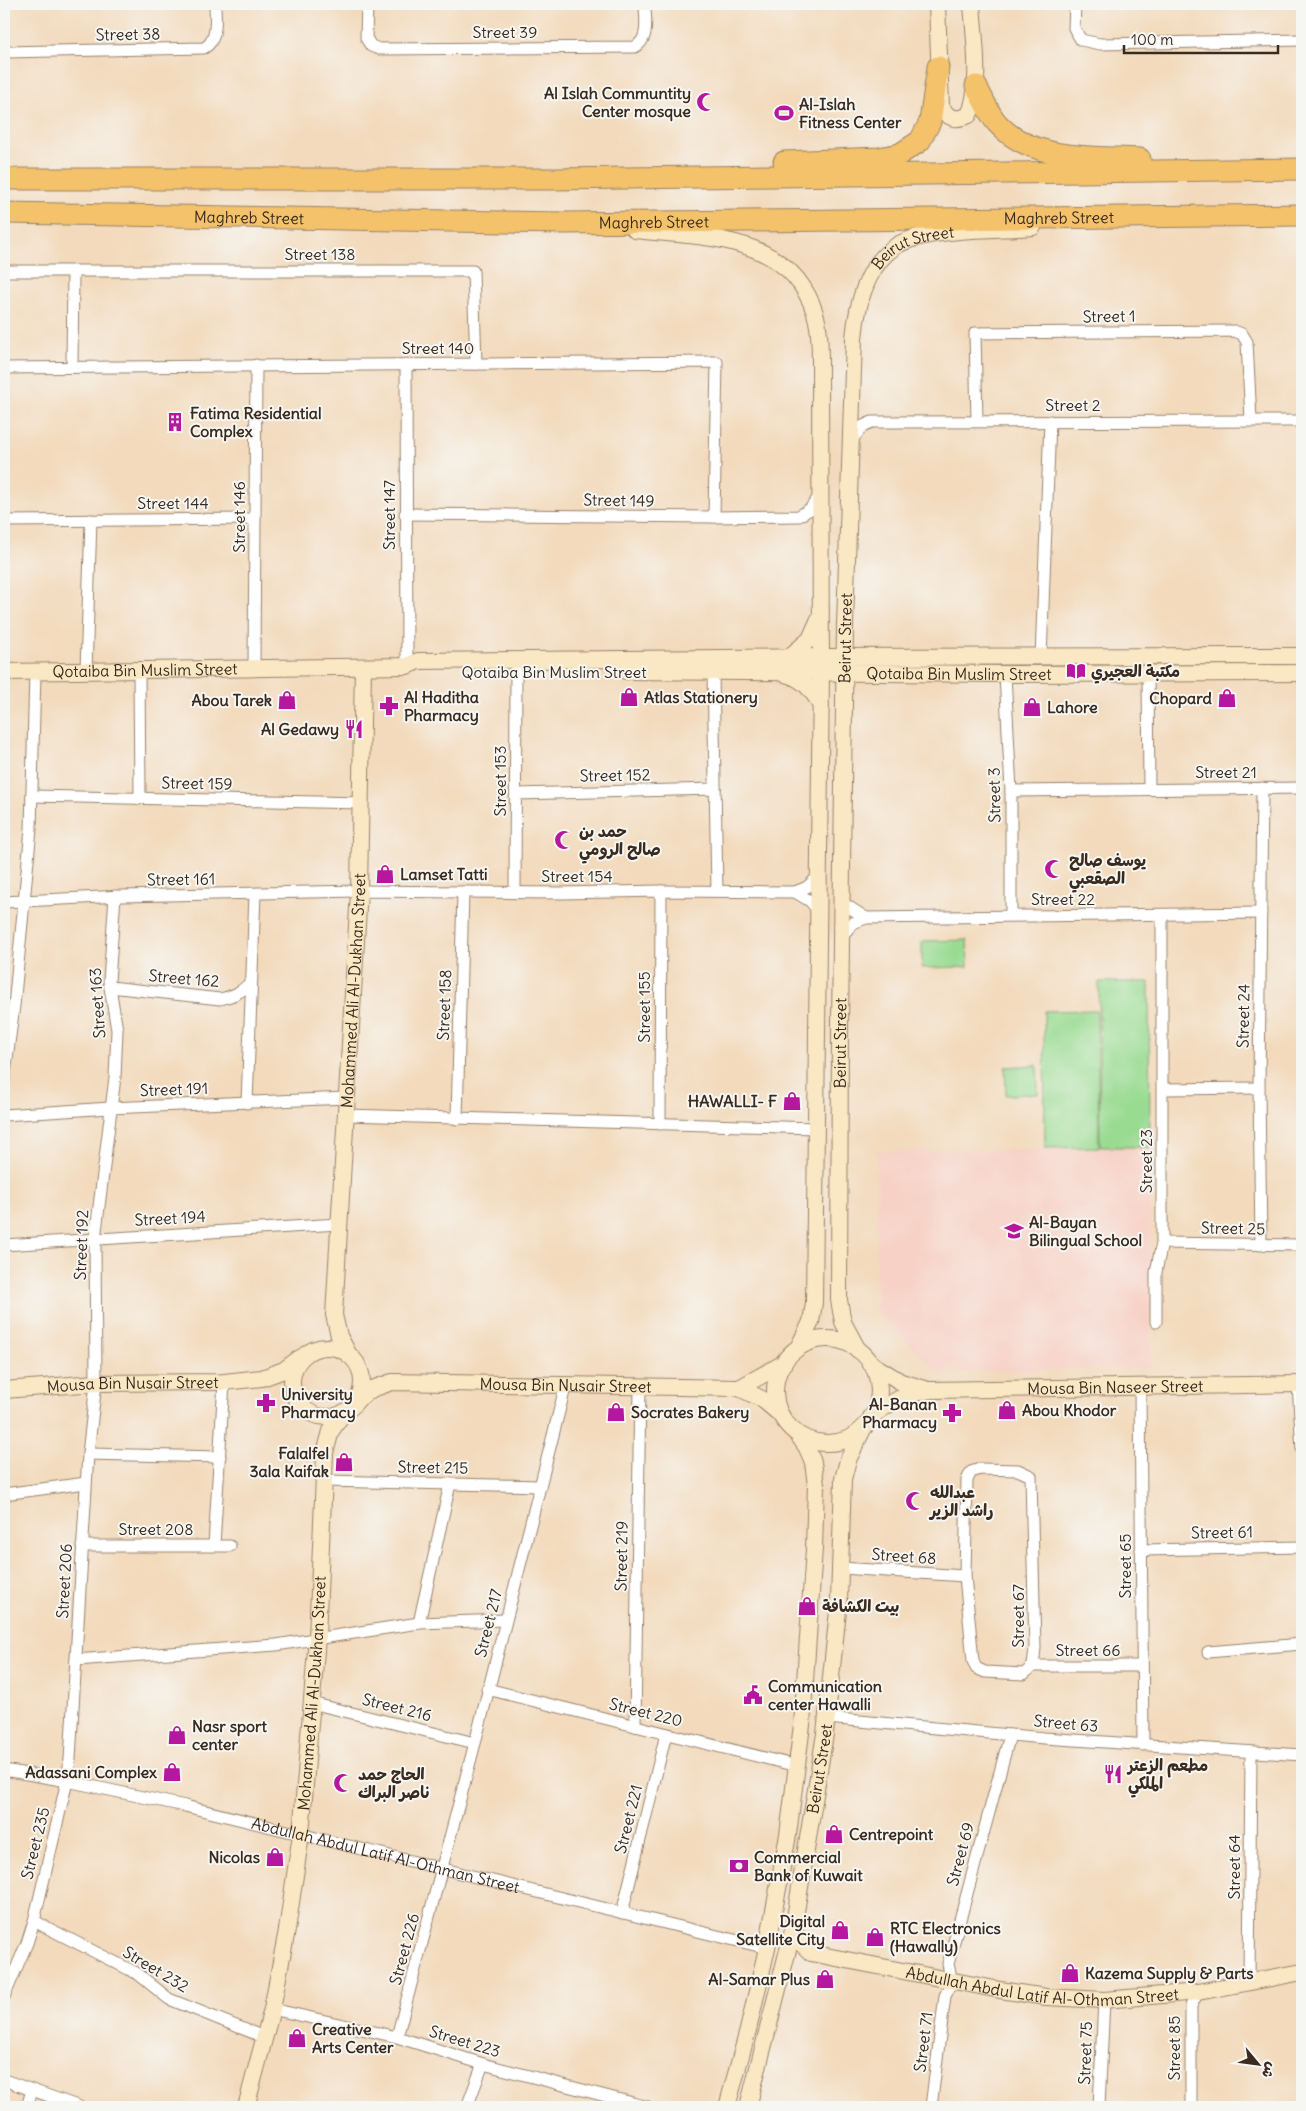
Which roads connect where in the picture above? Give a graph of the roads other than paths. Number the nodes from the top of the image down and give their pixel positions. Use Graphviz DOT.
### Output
graph roads {
  1 [pos="215,4"];
  2 [pos="367,4"];
  3 [pos="645,4"];
  4 [pos="937,4"];
  5 [pos="972,4"];
  6 [pos="1075,4"];
  7 [pos="1302,40"];
  8 [pos="4,52"];
  9 [pos="938,67"];
  10 [pos="976,86"];
  11 [pos="1295,170"];
  12 [pos="555,179"];
  13 [pos="4,181"];
  14 [pos="4,213"];
  15 [pos="1302,215"];
  16 [pos="1205,216"];
  17 [pos="563,223"];
  18 [pos="4,271"];
  19 [pos="73,271"];
  20 [pos="406,364"];
  21 [pos="476,364"];
  22 [pos="256,365"];
  23 [pos="72,367"];
  24 [pos="4,368"];
  25 [pos="977,420"];
  26 [pos="1251,420"];
  27 [pos="1050,421"];
  28 [pos="1302,421"];
  29 [pos="852,440"];
  30 [pos="822,492"];
  31 [pos="405,514"];
  32 [pos="714,517"];
  33 [pos="255,519"];
  34 [pos="4,520"];
  35 [pos="91,520"];
  36 [pos="821,612"];
  37 [pos="845,625"];
  38 [pos="1302,656"];
  39 [pos="789,657"];
  40 [pos="888,657"];
  41 [pos="1041,658"];
  42 [pos="821,665"];
  43 [pos="845,665"];
  44 [pos="406,666"];
  45 [pos="363,667"];
  46 [pos="254,669"];
  47 [pos="139,670"];
  48 [pos="86,671"];
  49 [pos="516,671"];
  50 [pos="4,672"];
  51 [pos="35,672"];
  52 [pos="713,672"];
  53 [pos="781,672"];
  54 [pos="874,673"];
  55 [pos="1302,673"];
  56 [pos="1005,674"];
  57 [pos="1148,674"];
  58 [pos="821,706"];
  59 [pos="844,707"];
  60 [pos="1262,788"];
  61 [pos="1302,788"];
  62 [pos="715,789"];
  63 [pos="1149,789"];
  64 [pos="1011,791"];
  65 [pos="516,794"];
  66 [pos="32,796"];
  67 [pos="140,799"];
  68 [pos="362,803"];
  69 [pos="820,875"];
  70 [pos="359,891"];
  71 [pos="662,891"];
  72 [pos="717,891"];
  73 [pos="463,892"];
  74 [pos="516,892"];
  75 [pos="795,892"];
  76 [pos="255,894"];
  77 [pos="115,896"];
  78 [pos="24,900"];
  79 [pos="4,902"];
  80 [pos="842,902"];
  81 [pos="819,912"];
  82 [pos="1261,913"];
  83 [pos="1011,915"];
  84 [pos="1162,915"];
  85 [pos="866,918"];
  86 [pos="841,937"];
  87 [pos="250,982"];
  88 [pos="110,987"];
  89 [pos="818,1023"];
  90 [pos="840,1024"];
  91 [pos="7,1032"];
  92 [pos="4,1081"];
  93 [pos="1259,1088"];
  94 [pos="1163,1089"];
  95 [pos="346,1098"];
  96 [pos="247,1103"];
  97 [pos="110,1108"];
  98 [pos="4,1115"];
  99 [pos="345,1115"];
  100 [pos="456,1118"];
  101 [pos="660,1124"];
  102 [pos="816,1128"];
  103 [pos="816,1146"];
  104 [pos="338,1224"];
  105 [pos="839,1236"];
  106 [pos="96,1239"];
  107 [pos="1162,1242"];
  108 [pos="4,1244"];
  109 [pos="1261,1245"];
  110 [pos="1302,1245"];
  111 [pos="334,1315"];
  112 [pos="1156,1322"];
  113 [pos="798,1348"];
  114 [pos="858,1350"];
  115 [pos="304,1355"];
  116 [pos="353,1359"];
  117 [pos="784,1363"];
  118 [pos="870,1363"];
  119 [pos="262,1378"];
  120 [pos="224,1382"];
  121 [pos="392,1382"];
  122 [pos="96,1383"];
  123 [pos="566,1384"];
  124 [pos="1300,1384"];
  125 [pos="640,1386"];
  126 [pos="1140,1386"];
  127 [pos="739,1388"];
  128 [pos="4,1390"];
  129 [pos="930,1390"];
  130 [pos="358,1399"];
  131 [pos="304,1409"];
  132 [pos="344,1412"];
  133 [pos="781,1415"];
  134 [pos="868,1422"];
  135 [pos="798,1435"];
  136 [pos="1302,1450"];
  137 [pos="325,1453"];
  138 [pos="88,1454"];
  139 [pos="220,1457"];
  140 [pos="325,1482"];
  141 [pos="86,1483"];
  142 [pos="450,1484"];
  143 [pos="540,1486"];
  144 [pos="4,1494"];
  145 [pos="214,1545"];
  146 [pos="82,1546"];
  147 [pos="230,1546"];
  148 [pos="1302,1546"];
  149 [pos="1141,1550"];
  150 [pos="840,1568"];
  151 [pos="965,1576"];
  152 [pos="810,1610"];
  153 [pos="838,1612"];
  154 [pos="505,1620"];
  155 [pos="419,1623"];
  156 [pos="317,1638"];
  157 [pos="1302,1644"];
  158 [pos="836,1650"];
  159 [pos="808,1652"];
  160 [pos="1208,1652"];
  161 [pos="76,1660"];
  162 [pos="1033,1666"];
  163 [pos="1142,1666"];
  164 [pos="488,1689"];
  165 [pos="311,1703"];
  166 [pos="827,1718"];
  167 [pos="635,1726"];
  168 [pos="666,1734"];
  169 [pos="1010,1734"];
  170 [pos="475,1743"];
  171 [pos="1143,1745"];
  172 [pos="1251,1753"];
  173 [pos="1302,1755"];
  174 [pos="797,1766"];
  175 [pos="4,1770"];
  176 [pos="67,1781"];
  177 [pos="301,1834"];
  178 [pos="442,1869"];
  179 [pos="622,1913"];
  180 [pos="34,1921"];
  181 [pos="793,1930"];
  182 [pos="767,1948"];
  183 [pos="1302,1972"];
  184 [pos="952,1982"];
  185 [pos="1249,1982"];
  186 [pos="1198,1992"];
  187 [pos="4,1997"];
  188 [pos="1104,2000"];
  189 [pos="272,2009"];
  190 [pos="748,2030"];
  191 [pos="767,2033"];
  192 [pos="397,2037"];
  193 [pos="266,2038"];
  194 [pos="740,2059"];
  195 [pos="483,2064"];
  196 [pos="760,2065"];
  197 [pos="4,2080"];
  198 [pos="32,2090"];
  199 [pos="27,2107"];
  200 [pos="80,2107"];
  201 [pos="246,2107"];
  202 [pos="467,2107"];
  203 [pos="648,2107"];
  204 [pos="727,2107"];
  205 [pos="748,2107"];
  206 [pos="931,2107"];
  207 [pos="1099,2107"];
  208 [pos="1191,2107"];
  1 -- 8 [label="street, Street 38"];
  2 -- 3 [label="street, Street 39"];
  4 -- 9 [label="street"];
  5 -- 10 [label="street"];
  6 -- 7 [label="street"];
  9 -- 10 [label="street"];
  9 -- 12 [label="highway"];
  10 -- 11 [label="highway"];
  11 -- 12 [label="highway"];
  12 -- 13 [label="highway"];
  14 -- 17 [label="highway, Maghreb Street"];
  15 -- 16 [label="highway, Maghreb Street"];
  16 -- 17 [label="highway, Maghreb Street"];
  16 -- 29 [label="street, Beirut Street"];
  17 -- 30 [label="street, Beirut Street"];
  18 -- 19 [label="street, Street 138"];
  19 -- 21 [label="street, Street 138"];
  19 -- 23 [label="street"];
  20 -- 21 [label="street, Street 140"];
  20 -- 22 [label="street, Street 140"];
  20 -- 31 [label="street, Street 147"];
  21 -- 32 [label="street, Street 140"];
  22 -- 23 [label="street, Street 140"];
  22 -- 33 [label="street, Street 146"];
  23 -- 24 [label="street, Street 140"];
  25 -- 26 [label="street, Street 1"];
  25 -- 27 [label="street, Street 2"];
  25 -- 29 [label="street, Street 2"];
  26 -- 27 [label="street, Street 2"];
  26 -- 28 [label="street, Street 2"];
  27 -- 41 [label="street"];
  29 -- 37 [label="street, Beirut Street"];
  30 -- 32 [label="street, Street 149"];
  30 -- 36 [label="street, Beirut Street"];
  31 -- 32 [label="street, Street 149"];
  31 -- 44 [label="street, Street 147"];
  33 -- 35 [label="street, Street 144"];
  33 -- 46 [label="street, Street 146"];
  34 -- 35 [label="street, Street 144"];
  35 -- 48 [label="street"];
  36 -- 39 [label="street"];
  36 -- 42 [label="street, Beirut Street"];
  37 -- 40 [label="street"];
  37 -- 43 [label="street, Beirut Street"];
  38 -- 41 [label="street, Qotaiba Bin Muslim Street"];
  39 -- 42 [label="street, Qotaiba Bin Muslim Street"];
  39 -- 44 [label="street, Qotaiba Bin Muslim Street"];
  40 -- 41 [label="street, Qotaiba Bin Muslim Street"];
  40 -- 43 [label="street, Qotaiba Bin Muslim Street"];
  42 -- 43 [label="street, Qotaiba Bin Muslim Street"];
  42 -- 53 [label="street, Qotaiba Bin Muslim Street"];
  42 -- 58 [label="street, Beirut Street"];
  43 -- 54 [label="street, Qotaiba Bin Muslim Street"];
  43 -- 59 [label="street, Beirut Street"];
  44 -- 45 [label="street, Qotaiba Bin Muslim Street"];
  44 -- 49 [label="street, Qotaiba Bin Muslim Street"];
  45 -- 46 [label="street, Qotaiba Bin Muslim Street"];
  45 -- 68 [label="street, Mohammed Ali Al-Dukhan Street"];
  46 -- 47 [label="street, Qotaiba Bin Muslim Street"];
  47 -- 48 [label="street, Qotaiba Bin Muslim Street"];
  47 -- 67 [label="street"];
  48 -- 51 [label="street, Qotaiba Bin Muslim Street"];
  49 -- 52 [label="street, Qotaiba Bin Muslim Street"];
  49 -- 65 [label="street, Street 153"];
  50 -- 51 [label="street, Qotaiba Bin Muslim Street"];
  51 -- 66 [label="street"];
  52 -- 53 [label="street, Qotaiba Bin Muslim Street"];
  52 -- 62 [label="street"];
  53 -- 58 [label="street"];
  54 -- 56 [label="street, Qotaiba Bin Muslim Street"];
  54 -- 59 [label="street"];
  55 -- 57 [label="street, Qotaiba Bin Muslim Street"];
  56 -- 57 [label="street, Qotaiba Bin Muslim Street"];
  56 -- 64 [label="street, Street 3"];
  57 -- 63 [label="street"];
  58 -- 69 [label="street, Beirut Street"];
  59 -- 80 [label="street, Beirut Street"];
  60 -- 61 [label="street, Street 21"];
  60 -- 63 [label="street, Street 21"];
  60 -- 82 [label="street, Street 24"];
  62 -- 65 [label="street, Street 152"];
  62 -- 72 [label="street"];
  63 -- 64 [label="street, Street 21"];
  64 -- 83 [label="street, Street 3"];
  65 -- 74 [label="street, Street 153"];
  66 -- 67 [label="street, Street 159"];
  66 -- 78 [label="street"];
  67 -- 68 [label="street, Street 159"];
  68 -- 70 [label="street, Mohammed Ali Al-Dukhan Street"];
  69 -- 75 [label="street"];
  69 -- 81 [label="street, Beirut Street"];
  70 -- 73 [label="street, Street 154"];
  70 -- 76 [label="street, Street 161"];
  70 -- 95 [label="street, Mohammed Ali Al-Dukhan Street"];
  71 -- 72 [label="street, Street 154"];
  71 -- 74 [label="street, Street 154"];
  71 -- 101 [label="street, Street 155"];
  72 -- 75 [label="street, Street 154"];
  73 -- 74 [label="street, Street 154"];
  73 -- 100 [label="street, Street 158"];
  75 -- 81 [label="street"];
  76 -- 77 [label="street, Street 161"];
  76 -- 87 [label="street"];
  77 -- 78 [label="street, Street 161"];
  77 -- 88 [label="street, Street 163"];
  78 -- 79 [label="street, Street 161"];
  78 -- 91 [label="street"];
  80 -- 85 [label="street"];
  80 -- 86 [label="street, Beirut Street"];
  81 -- 89 [label="street, Beirut Street"];
  82 -- 84 [label="street, Street 22"];
  82 -- 93 [label="street, Street 24"];
  83 -- 84 [label="street, Street 22"];
  83 -- 85 [label="street, Street 22"];
  84 -- 94 [label="street, Street 23"];
  85 -- 86 [label="street"];
  86 -- 90 [label="street, Beirut Street"];
  87 -- 88 [label="street, Street 162"];
  87 -- 96 [label="street"];
  88 -- 97 [label="street, Street 163"];
  89 -- 90 [label="street"];
  89 -- 102 [label="street, Beirut Street"];
  90 -- 105 [label="street, Beirut Street"];
  91 -- 92 [label="street"];
  93 -- 94 [label="street"];
  93 -- 109 [label="street, Street 24"];
  94 -- 107 [label="street, Street 23"];
  95 -- 96 [label="street, Street 191"];
  95 -- 99 [label="street, Mohammed Ali Al-Dukhan Street"];
  96 -- 97 [label="street, Street 191"];
  97 -- 98 [label="street, Street 191"];
  97 -- 106 [label="street, Street 192"];
  99 -- 100 [label="street"];
  99 -- 104 [label="street, Mohammed Ali Al-Dukhan Street"];
  100 -- 101 [label="street"];
  101 -- 102 [label="street"];
  102 -- 103 [label="street, Beirut Street"];
  103 -- 105 [label="street"];
  103 -- 113 [label="street, Beirut Street"];
  104 -- 106 [label="street, Street 194"];
  104 -- 111 [label="street, Mohammed Ali Al-Dukhan Street"];
  105 -- 114 [label="street, Beirut Street"];
  106 -- 108 [label="street, Street 194"];
  106 -- 122 [label="street, Street 192"];
  107 -- 109 [label="street, Street 25"];
  107 -- 112 [label="street, Street 23"];
  109 -- 110 [label="street, Street 25"];
  111 -- 115 [label="street, Mohammed Ali Al-Dukhan Street"];
  111 -- 116 [label="street, Mohammed Ali Al-Dukhan Street"];
  113 -- 114 [label="street"];
  113 -- 117 [label="street"];
  114 -- 118 [label="street"];
  115 -- 116 [label="street"];
  115 -- 119 [label="street, Mousa Bin Nusair Street"];
  115 -- 131 [label="street"];
  116 -- 121 [label="street, Mousa Bin Nusair Street"];
  116 -- 130 [label="street"];
  117 -- 127 [label="street"];
  117 -- 133 [label="street"];
  118 -- 129 [label="street, Mousa Bin Naseer Street"];
  118 -- 134 [label="street"];
  119 -- 120 [label="street, Mousa Bin Nusair Street"];
  119 -- 131 [label="street"];
  120 -- 122 [label="street, Mousa Bin Nusair Street"];
  120 -- 139 [label="street"];
  121 -- 123 [label="street, Mousa Bin Nusair Street"];
  121 -- 130 [label="street, Mousa Bin Nusair Street"];
  122 -- 128 [label="street, Mousa Bin Nusair Street"];
  122 -- 138 [label="street, Street 206"];
  123 -- 125 [label="street, Mousa Bin Nusair Street"];
  123 -- 143 [label="street, Street 217"];
  124 -- 126 [label="street, Mousa Bin Naseer Street"];
  124 -- 136 [label="street"];
  125 -- 127 [label="street, Mousa Bin Nusair Street"];
  125 -- 167 [label="street, Street 219"];
  126 -- 129 [label="street, Mousa Bin Naseer Street"];
  126 -- 149 [label="street, Street 65"];
  127 -- 133 [label="street, Mousa Bin Nusair Street"];
  129 -- 134 [label="street, Mousa Bin Naseer Street"];
  130 -- 132 [label="street"];
  131 -- 132 [label="street"];
  131 -- 137 [label="street, Mohammed Ali Al-Dukhan Street"];
  132 -- 137 [label="street, Mohammed Ali Al-Dukhan Street"];
  133 -- 135 [label="street"];
  134 -- 135 [label="street"];
  134 -- 150 [label="street, Beirut Street"];
  135 -- 152 [label="street, Beirut Street"];
  137 -- 140 [label="street, Mohammed Ali Al-Dukhan Street"];
  138 -- 139 [label="street"];
  138 -- 141 [label="street, Street 206"];
  139 -- 145 [label="street"];
  140 -- 142 [label="street, Street 215"];
  140 -- 156 [label="street, Mohammed Ali Al-Dukhan Street"];
  141 -- 144 [label="street"];
  141 -- 146 [label="street, Street 206"];
  142 -- 143 [label="street, Street 215"];
  142 -- 155 [label="street"];
  143 -- 154 [label="street, Street 217"];
  145 -- 146 [label="street, Street 208"];
  145 -- 147 [label="street, Street 208"];
  146 -- 161 [label="street, Street 206"];
  148 -- 149 [label="street, Street 61"];
  149 -- 163 [label="street, Street 65"];
  150 -- 151 [label="street, Street 68"];
  150 -- 153 [label="street, Beirut Street"];
  151 -- 162 [label="street, Street 67"];
  151 -- 162 [label="street, Street 67"];
  152 -- 153 [label="street"];
  152 -- 159 [label="street, Beirut Street"];
  153 -- 158 [label="street, Beirut Street"];
  154 -- 155 [label="street"];
  154 -- 164 [label="street, Street 217"];
  155 -- 156 [label="street"];
  156 -- 161 [label="street"];
  156 -- 165 [label="street, Mohammed Ali Al-Dukhan Street"];
  157 -- 160 [label="street"];
  158 -- 159 [label="street"];
  158 -- 166 [label="street, Beirut Street"];
  159 -- 174 [label="street, Beirut Street"];
  161 -- 176 [label="street, Street 206"];
  162 -- 163 [label="street, Street 66"];
  163 -- 171 [label="street, Street 65"];
  164 -- 167 [label="street, Street 220"];
  164 -- 170 [label="street, Street 217"];
  165 -- 170 [label="street, Street 216"];
  165 -- 177 [label="street, Mohammed Ali Al-Dukhan Street"];
  166 -- 169 [label="street, Street 63"];
  166 -- 181 [label="street, Beirut Street"];
  167 -- 168 [label="street, Street 220"];
  168 -- 174 [label="street, Street 220"];
  168 -- 179 [label="street, Street 221"];
  169 -- 171 [label="street, Street 63"];
  169 -- 184 [label="street, Street 69"];
  170 -- 178 [label="street, Street 217"];
  171 -- 172 [label="street, Street 63"];
  172 -- 173 [label="street, Street 63"];
  172 -- 185 [label="street, Street 64"];
  174 -- 182 [label="street, Beirut Street"];
  175 -- 176 [label="street, Abdullah Abdul Latif Al-Othman Street"];
  176 -- 177 [label="street, Abdullah Abdul Latif Al-Othman Street"];
  176 -- 180 [label="street, Street 235"];
  177 -- 178 [label="street, Abdullah Abdul Latif Al-Othman Street"];
  177 -- 189 [label="street, Mohammed Ali Al-Dukhan Street"];
  178 -- 179 [label="street, Abdullah Abdul Latif Al-Othman Street"];
  178 -- 192 [label="street, Street 226"];
  179 -- 182 [label="street, Abdullah Abdul Latif Al-Othman Street"];
  180 -- 187 [label="street, Street 235"];
  180 -- 193 [label="street, Street 232"];
  181 -- 184 [label="street, Abdullah Abdul Latif Al-Othman Street"];
  181 -- 191 [label="street, Beirut Street"];
  182 -- 190 [label="street, Beirut Street"];
  183 -- 185 [label="street, Abdullah Abdul Latif Al-Othman Street"];
  184 -- 188 [label="street, Abdullah Abdul Latif Al-Othman Street"];
  184 -- 206 [label="street, Street 71"];
  185 -- 186 [label="street, Abdullah Abdul Latif Al-Othman Street"];
  186 -- 188 [label="street, Abdullah Abdul Latif Al-Othman Street"];
  186 -- 208 [label="street, Street 85"];
  188 -- 207 [label="street, Street 75"];
  189 -- 192 [label="street, Street 223"];
  189 -- 193 [label="street, Mohammed Ali Al-Dukhan Street"];
  190 -- 191 [label="street"];
  190 -- 194 [label="street, Beirut Street"];
  191 -- 196 [label="street, Beirut Street"];
  192 -- 195 [label="street, Street 223"];
  193 -- 201 [label="street, Mohammed Ali Al-Dukhan Street"];
  194 -- 196 [label="street"];
  194 -- 204 [label="street, Beirut Street"];
  195 -- 202 [label="street"];
  195 -- 203 [label="street, Street 223"];
  196 -- 205 [label="street, Beirut Street"];
  197 -- 198 [label="street"];
  198 -- 199 [label="street"];
  198 -- 200 [label="street"];
}
